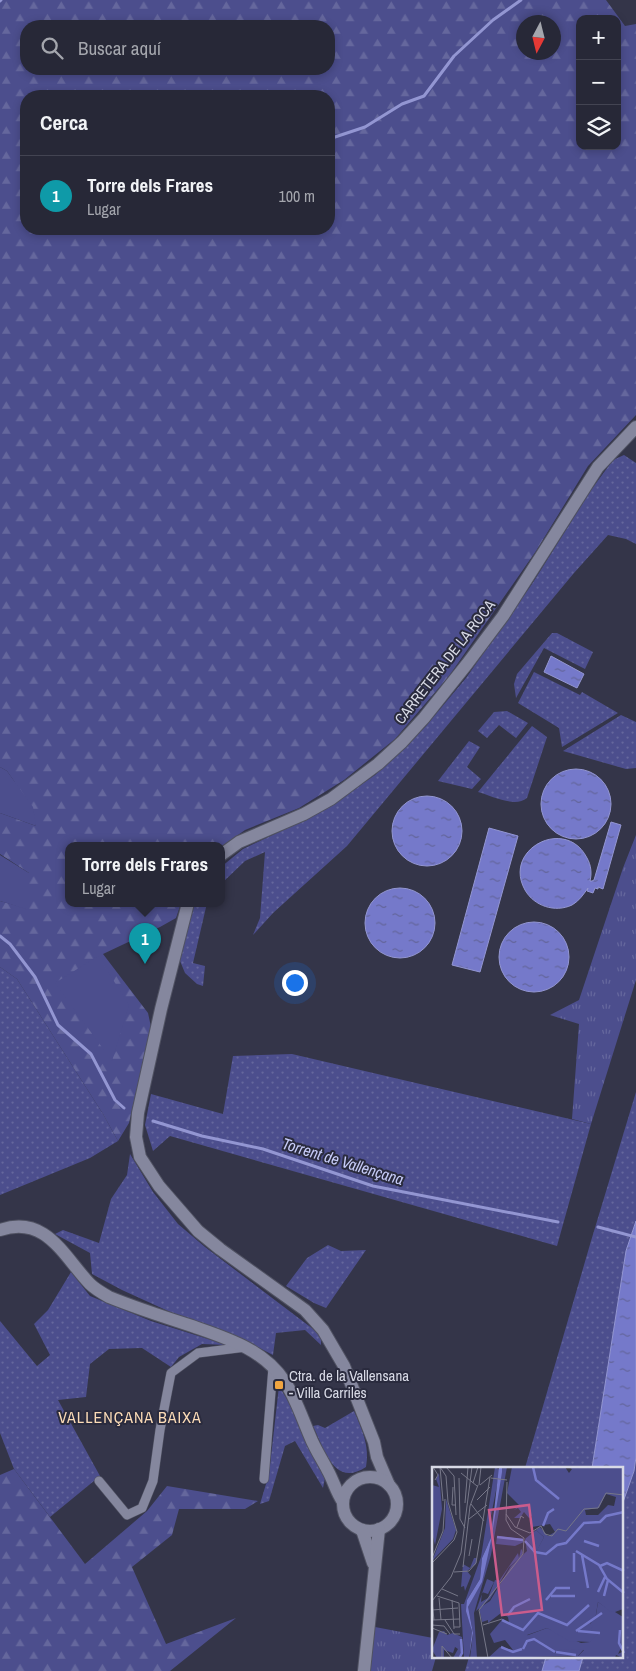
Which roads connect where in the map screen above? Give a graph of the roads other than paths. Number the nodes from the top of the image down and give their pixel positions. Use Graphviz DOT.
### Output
graph roads {
  1 [pos="636,427"];
  2 [pos="225,852"];
  3 [pos="187,907"];
  4 [pos="0,1230"];
  5 [pos="246,1347"];
  6 [pos="273,1367"];
  7 [pos="377,1457"];
  8 [pos="329,1472"];
  9 [pos="370,1477"];
  10 [pos="264,1478"];
  11 [pos="99,1481"];
  12 [pos="351,1485"];
  13 [pos="389,1485"];
  14 [pos="343,1502"];
  15 [pos="379,1529"];
  16 [pos="362,1530"];
  17 [pos="375,1568"];
  18 [pos="364,1671"];
  1 -- 2 [label="street, CARRETERA DE LA ROCA"];
  3 -- 7 [label="street"];
  4 -- 5 [label="street"];
  5 -- 6 [label="street"];
  5 -- 11 [label="street"];
  6 -- 8 [label="street"];
  6 -- 10 [label="street"];
  7 -- 9 [label="street"];
  7 -- 13 [label="street"];
  8 -- 12 [label="street"];
  8 -- 14 [label="street"];
  9 -- 12 [label="street"];
  9 -- 13 [label="street"];
  12 -- 14 [label="street"];
  13 -- 15 [label="street"];
  14 -- 16 [label="street"];
  15 -- 16 [label="street"];
  15 -- 17 [label="street"];
  16 -- 17 [label="street"];
  17 -- 18 [label="street"];
}
